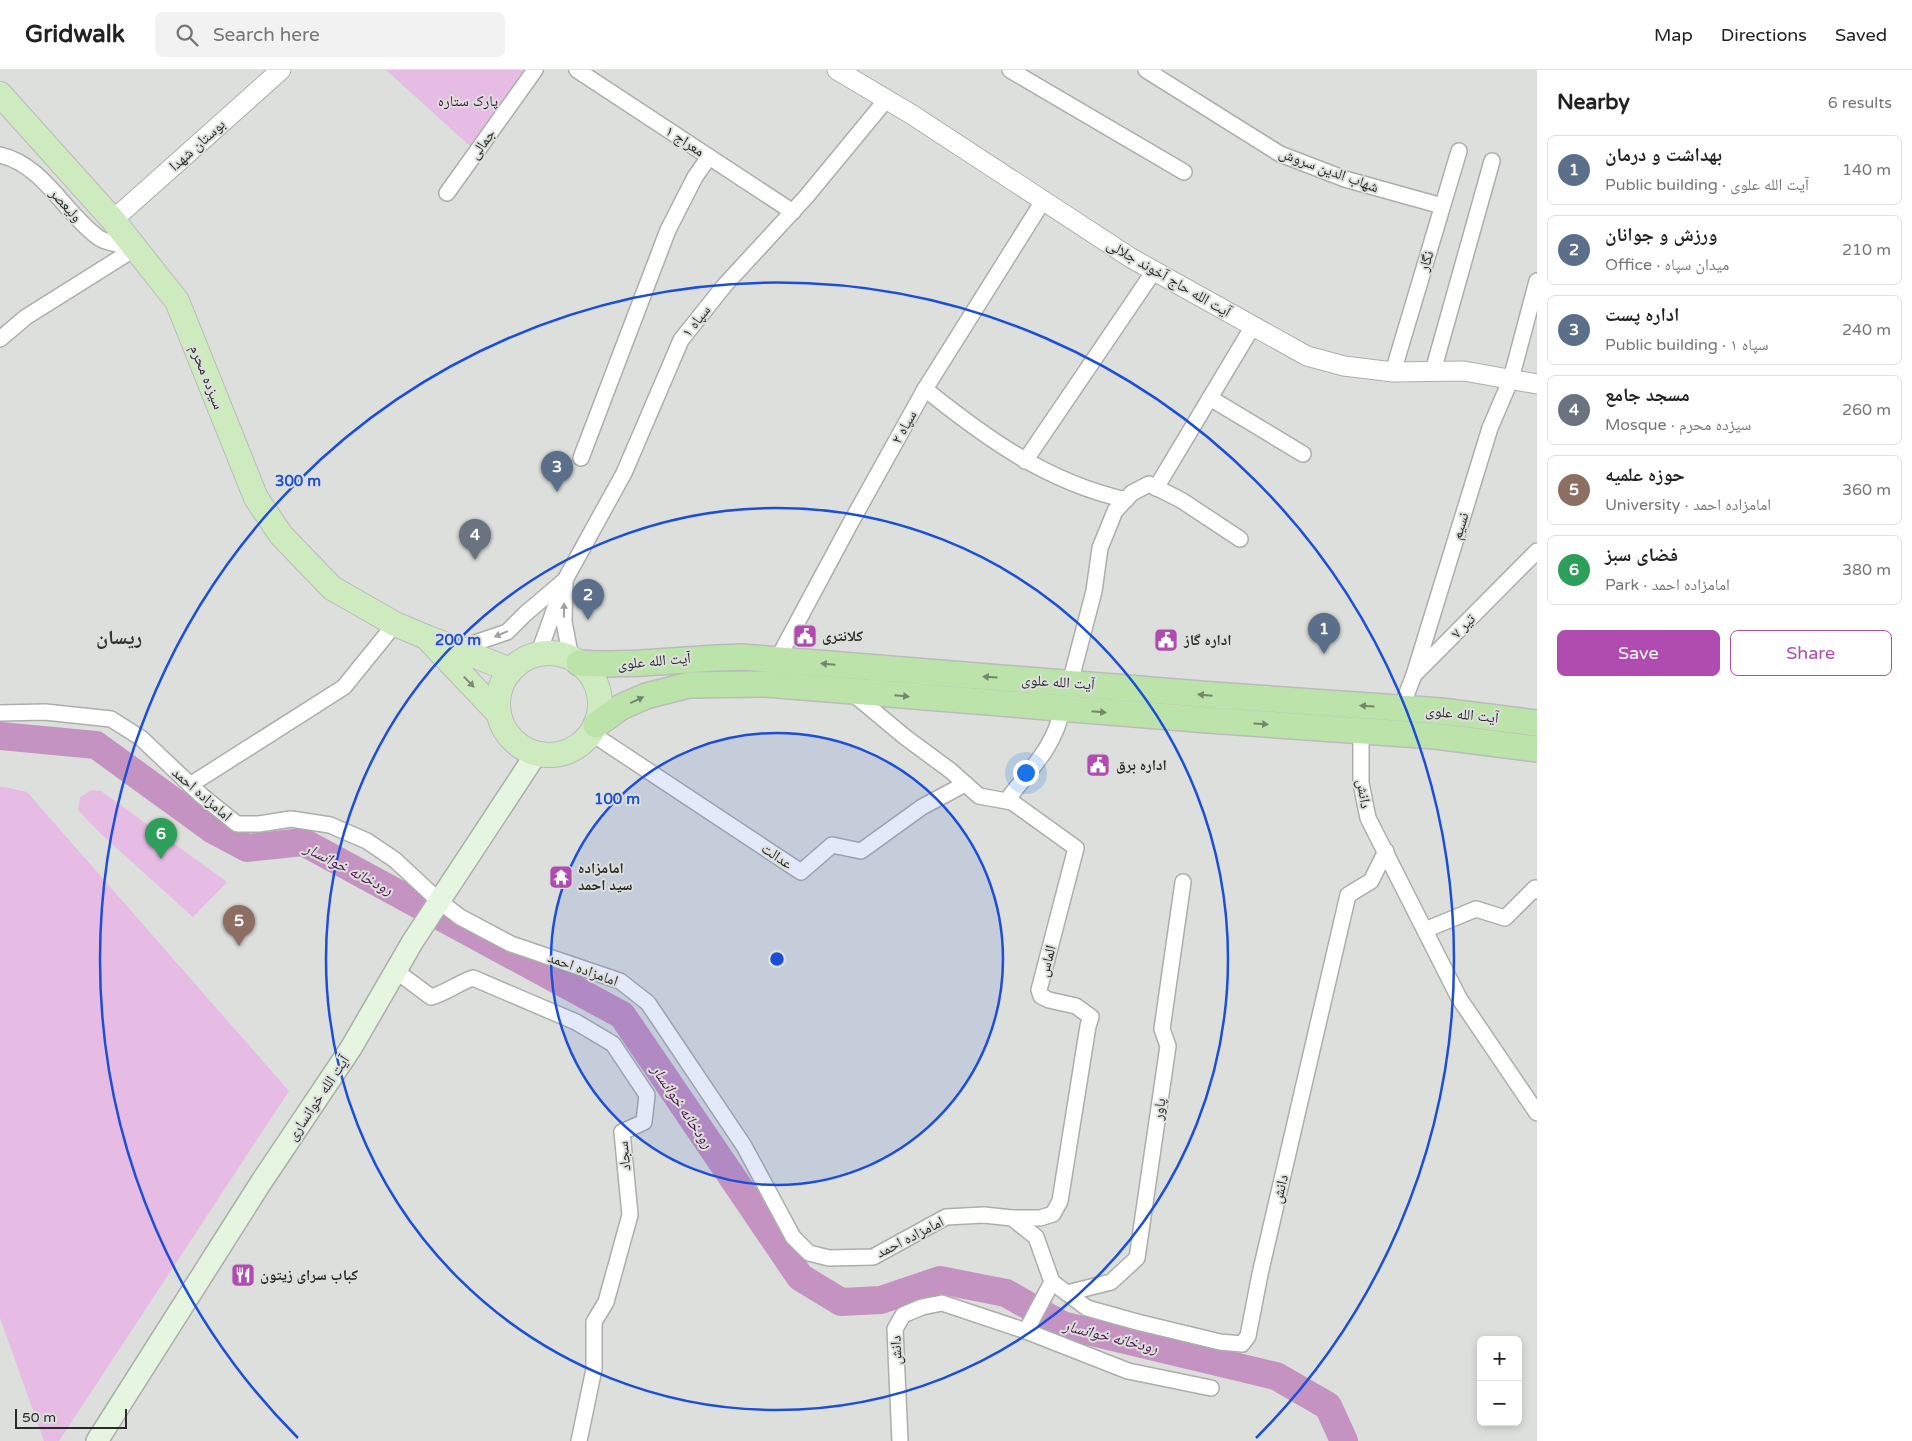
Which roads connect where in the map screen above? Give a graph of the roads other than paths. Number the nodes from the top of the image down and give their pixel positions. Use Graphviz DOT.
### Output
graph roads {
  1 [pos="280,70"];
  2 [pos="535,70"];
  3 [pos="577,70"];
  4 [pos="837,70"];
  5 [pos="1010,70"];
  6 [pos="1146,70"];
  7 [pos="0,94"];
  8 [pos="886,100"];
  9 [pos="1459,151"];
  10 [pos="0,155"];
  11 [pos="709,157"];
  12 [pos="1492,161"];
  13 [pos="1184,172"];
  14 [pos="447,193"];
  15 [pos="1043,201"];
  16 [pos="1442,206"];
  17 [pos="793,212"];
  18 [pos="113,220"];
  19 [pos="136,248"];
  20 [pos="1154,271"];
  21 [pos="1537,281"];
  22 [pos="1253,326"];
  23 [pos="0,338"];
  24 [pos="1433,371"];
  25 [pos="1393,372"];
  26 [pos="1511,379"];
  27 [pos="1537,384"];
  28 [pos="925,389"];
  29 [pos="1210,398"];
  30 [pos="1302,454"];
  31 [pos="581,458"];
  32 [pos="1024,461"];
  33 [pos="1156,488"];
  34 [pos="1126,500"];
  35 [pos="1240,539"];
  36 [pos="1537,551"];
  37 [pos="565,580"];
  38 [pos="395,624"];
  39 [pos="426,637"];
  40 [pos="457,649"];
  41 [pos="538,654"];
  42 [pos="575,660"];
  43 [pos="778,660"];
  44 [pos="511,670"];
  45 [pos="1414,675"];
  46 [pos="1070,683"];
  47 [pos="851,692"];
  48 [pos="1401,708"];
  49 [pos="1062,709"];
  50 [pos="0,713"];
  51 [pos="499,714"];
  52 [pos="1537,723"];
  53 [pos="594,729"];
  54 [pos="1361,731"];
  55 [pos="1537,749"];
  56 [pos="536,754"];
  57 [pos="965,784"];
  58 [pos="190,785"];
  59 [pos="1012,802"];
  60 [pos="1386,851"];
  61 [pos="1183,882"];
  62 [pos="1537,891"];
  63 [pos="439,901"];
  64 [pos="1425,930"];
  65 [pos="396,970"];
  66 [pos="1537,1113"];
  67 [pos="1012,1218"];
  68 [pos="1052,1282"];
  69 [pos="1067,1293"];
  70 [pos="1026,1331"];
  71 [pos="1211,1388"];
  72 [pos="97,1441"];
  73 [pos="579,1441"];
  74 [pos="900,1441"];
  1 -- 18 [label="street, بوستان شهدا"];
  2 -- 14 [label="street, جمالی"];
  3 -- 11 [label="street, معراج ۱"];
  4 -- 8 [label="street, آیت الله حاج آخوند جلالی"];
  5 -- 13 [label="street"];
  6 -- 16 [label="street, شهاب الدین سروش"];
  7 -- 18 [label="main road, سیزده محرم"];
  8 -- 15 [label="street, آیت الله حاج آخوند جلالی"];
  8 -- 17 [label="street, سپاه ۱"];
  9 -- 16 [label="street, نگار"];
  10 -- 19 [label="street, ولیعصر"];
  11 -- 17 [label="street, معراج ۱"];
  11 -- 31 [label="street"];
  12 -- 24 [label="street"];
  15 -- 20 [label="street, آیت الله حاج آخوند جلالی"];
  15 -- 28 [label="street, سپاه ۲"];
  16 -- 25 [label="street, نگار"];
  17 -- 37 [label="street, سپاه ۱"];
  18 -- 19 [label="main road, سیزده محرم"];
  19 -- 23 [label="street"];
  19 -- 38 [label="main road, سیزده محرم"];
  20 -- 22 [label="street, آیت الله حاج آخوند جلالی"];
  20 -- 32 [label="street"];
  21 -- 26 [label="street, نسیم"];
  22 -- 25 [label="street, آیت الله حاج آخوند جلالی"];
  22 -- 29 [label="street"];
  24 -- 25 [label="street, آیت الله حاج آخوند جلالی"];
  24 -- 26 [label="street, آیت الله حاج آخوند جلالی"];
  26 -- 27 [label="street, آیت الله حاج آخوند جلالی"];
  26 -- 45 [label="street, نسیم"];
  28 -- 32 [label="street"];
  28 -- 43 [label="street, سپاه ۲"];
  29 -- 30 [label="street"];
  29 -- 33 [label="street"];
  32 -- 34 [label="street"];
  33 -- 34 [label="street"];
  33 -- 35 [label="street"];
  34 -- 46 [label="street"];
  36 -- 45 [label="street, ۷ تیر"];
  37 -- 40 [label="street, one-way"];
  37 -- 41 [label="street"];
  42 -- 37 [label="street, one-way"];
  38 -- 39 [label="main road, سیزده محرم"];
  38 -- 58 [label="street"];
  39 -- 40 [label="main road, سیزده محرم"];
  39 -- 51 [label="main road, one-way"];
  40 -- 44 [label="main road, سیزده محرم"];
  41 -- 42 [label="main road"];
  41 -- 44 [label="main road"];
  42 -- 43 [label="highway, آیت الله علوی"];
  42 -- 53 [label="main road"];
  46 -- 43 [label="highway, آیت الله علوی, one-way"];
  44 -- 51 [label="main road"];
  45 -- 48 [label="street, ۷ تیر"];
  48 -- 46 [label="highway, آیت الله علوی, one-way"];
  47 -- 49 [label="highway, آیت الله علوی, one-way"];
  53 -- 47 [label="highway, آیت الله علوی, one-way"];
  47 -- 57 [label="street"];
  48 -- 52 [label="highway, آیت الله علوی"];
  49 -- 54 [label="highway, آیت الله علوی, one-way"];
  49 -- 59 [label="street"];
  50 -- 58 [label="street, امامزاده احمد"];
  51 -- 56 [label="main road"];
  53 -- 56 [label="main road"];
  53 -- 57 [label="street, عدالت"];
  54 -- 55 [label="highway, آیت الله علوی"];
  54 -- 60 [label="street, دانش"];
  56 -- 63 [label="main road, آیت الله خوانساری"];
  57 -- 59 [label="street"];
  58 -- 63 [label="street, امامزاده احمد"];
  59 -- 67 [label="street, الماس"];
  60 -- 64 [label="street, دانش"];
  60 -- 69 [label="street, دانش"];
  61 -- 69 [label="street, پاور"];
  62 -- 64 [label="street"];
  63 -- 65 [label="main road, آیت الله خوانساری"];
  63 -- 67 [label="street, امامزاده احمد"];
  64 -- 66 [label="street, دانش"];
  65 -- 72 [label="main road, آیت الله خوانساری"];
  65 -- 73 [label="street, سجاد"];
  67 -- 68 [label="street"];
  68 -- 69 [label="street, دانش"];
  68 -- 70 [label="street"];
  70 -- 71 [label="street, دانش"];
  70 -- 74 [label="street, دانش"];
}
